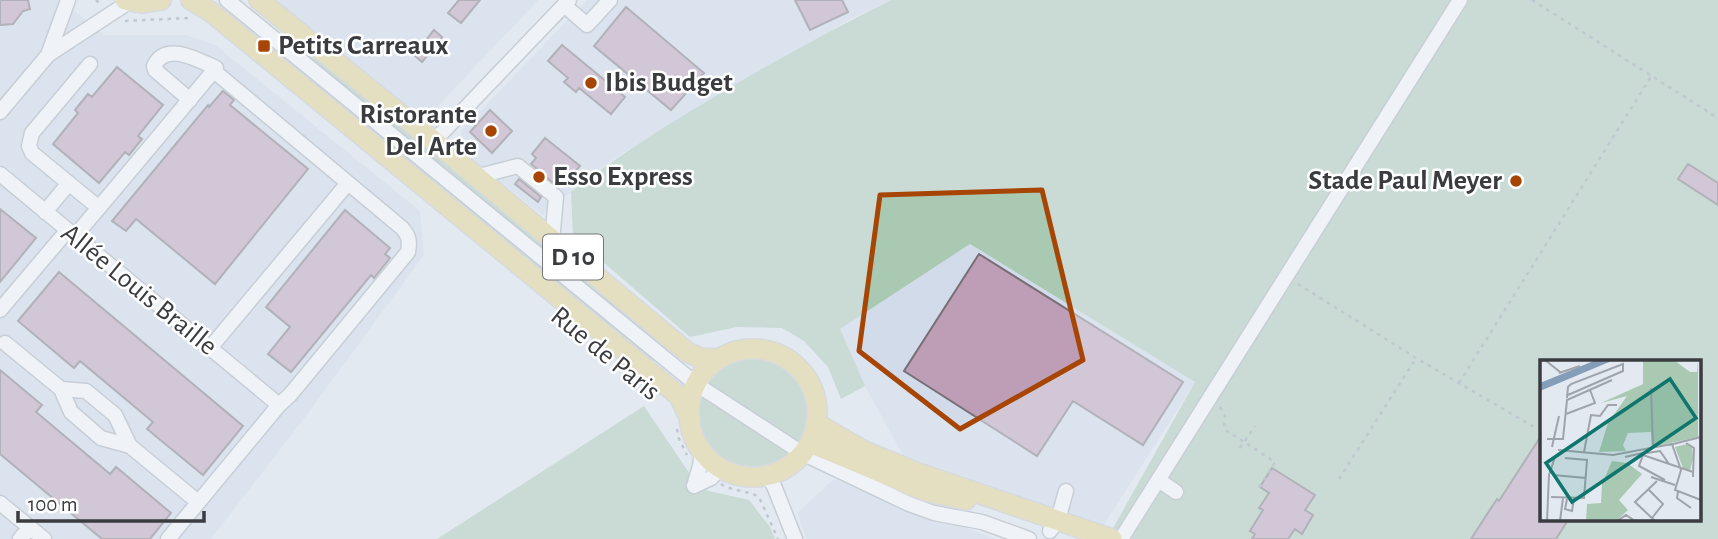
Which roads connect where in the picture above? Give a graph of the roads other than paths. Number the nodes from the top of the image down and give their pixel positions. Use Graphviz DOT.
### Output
graph roads {
  1 [pos="68,0"];
  2 [pos="161,0"];
  3 [pos="228,0"];
  4 [pos="260,0"];
  5 [pos="610,0"];
  6 [pos="1460,0"];
  7 [pos="566,2"];
  8 [pos="123,6"];
  9 [pos="192,9"];
  10 [pos="48,55"];
  11 [pos="90,64"];
  12 [pos="214,71"];
  13 [pos="190,100"];
  14 [pos="0,112"];
  15 [pos="434,141"];
  16 [pos="0,174"];
  17 [pos="475,177"];
  18 [pos="69,183"];
  19 [pos="348,183"];
  20 [pos="99,208"];
  21 [pos="45,212"];
  22 [pos="71,234"];
  23 [pos="552,241"];
  24 [pos="0,310"];
  25 [pos="5,343"];
  26 [pos="210,348"];
  27 [pos="719,359"];
  28 [pos="696,384"];
  29 [pos="61,389"];
  30 [pos="279,405"];
  31 [pos="683,422"];
  32 [pos="816,423"];
  33 [pos="130,446"];
  34 [pos="806,448"];
  35 [pos="1160,481"];
  36 [pos="764,483"];
  37 [pos="1066,491"];
  38 [pos="1176,492"];
  39 [pos="198,502"];
  40 [pos="0,503"];
  41 [pos="1054,525"];
  42 [pos="30,527"];
  43 [pos="20,539"];
  44 [pos="44,539"];
  45 [pos="168,539"];
  46 [pos="795,539"];
  47 [pos="1028,539"];
  48 [pos="1073,539"];
  49 [pos="1112,539"];
  50 [pos="1121,539"];
  1 -- 10 [label="street"];
  2 -- 8 [label="main road"];
  3 -- 28 [label="street"];
  4 -- 15 [label="main road, D 10"];
  5 -- 7 [label="street"];
  6 -- 35 [label="street"];
  7 -- 15 [label="street"];
  8 -- 10 [label="street"];
  9 -- 31 [label="main road, Rue de Paris / D 10"];
  10 -- 14 [label="street"];
  11 -- 18 [label="street"];
  12 -- 13 [label="street"];
  12 -- 13 [label="street"];
  12 -- 19 [label="street"];
  13 -- 20 [label="street"];
  15 -- 17 [label="main road, Rue de Paris / D 10"];
  16 -- 21 [label="street, Allée Louis Braille"];
  17 -- 23 [label="main road, Rue de Paris / D 10"];
  17 -- 23 [label="street"];
  18 -- 20 [label="street"];
  18 -- 21 [label="street"];
  19 -- 26 [label="street"];
  19 -- 30 [label="street"];
  20 -- 22 [label="street"];
  21 -- 22 [label="street, Allée Louis Braille"];
  22 -- 24 [label="street"];
  22 -- 26 [label="street, Allée Louis Braille"];
  23 -- 27 [label="main road, Rue de Paris / D 10"];
  25 -- 29 [label="street"];
  26 -- 30 [label="street, Allée Louis Braille"];
  27 -- 28 [label="main road"];
  27 -- 32 [label="main road"];
  28 -- 31 [label="main road"];
  28 -- 34 [label="street"];
  29 -- 33 [label="street"];
  29 -- 33 [label="street"];
  30 -- 39 [label="street"];
  31 -- 36 [label="main road"];
  32 -- 34 [label="main road"];
  32 -- 41 [label="main road"];
  33 -- 39 [label="street"];
  34 -- 36 [label="main road"];
  34 -- 41 [label="main road"];
  34 -- 47 [label="street"];
  35 -- 38 [label="street"];
  35 -- 50 [label="street"];
  36 -- 46 [label="street"];
  37 -- 41 [label="street"];
  39 -- 45 [label="street"];
  40 -- 42 [label="street"];
  41 -- 48 [label="main road"];
  41 -- 49 [label="main road"];
  42 -- 43 [label="street"];
  42 -- 44 [label="street"];
}
